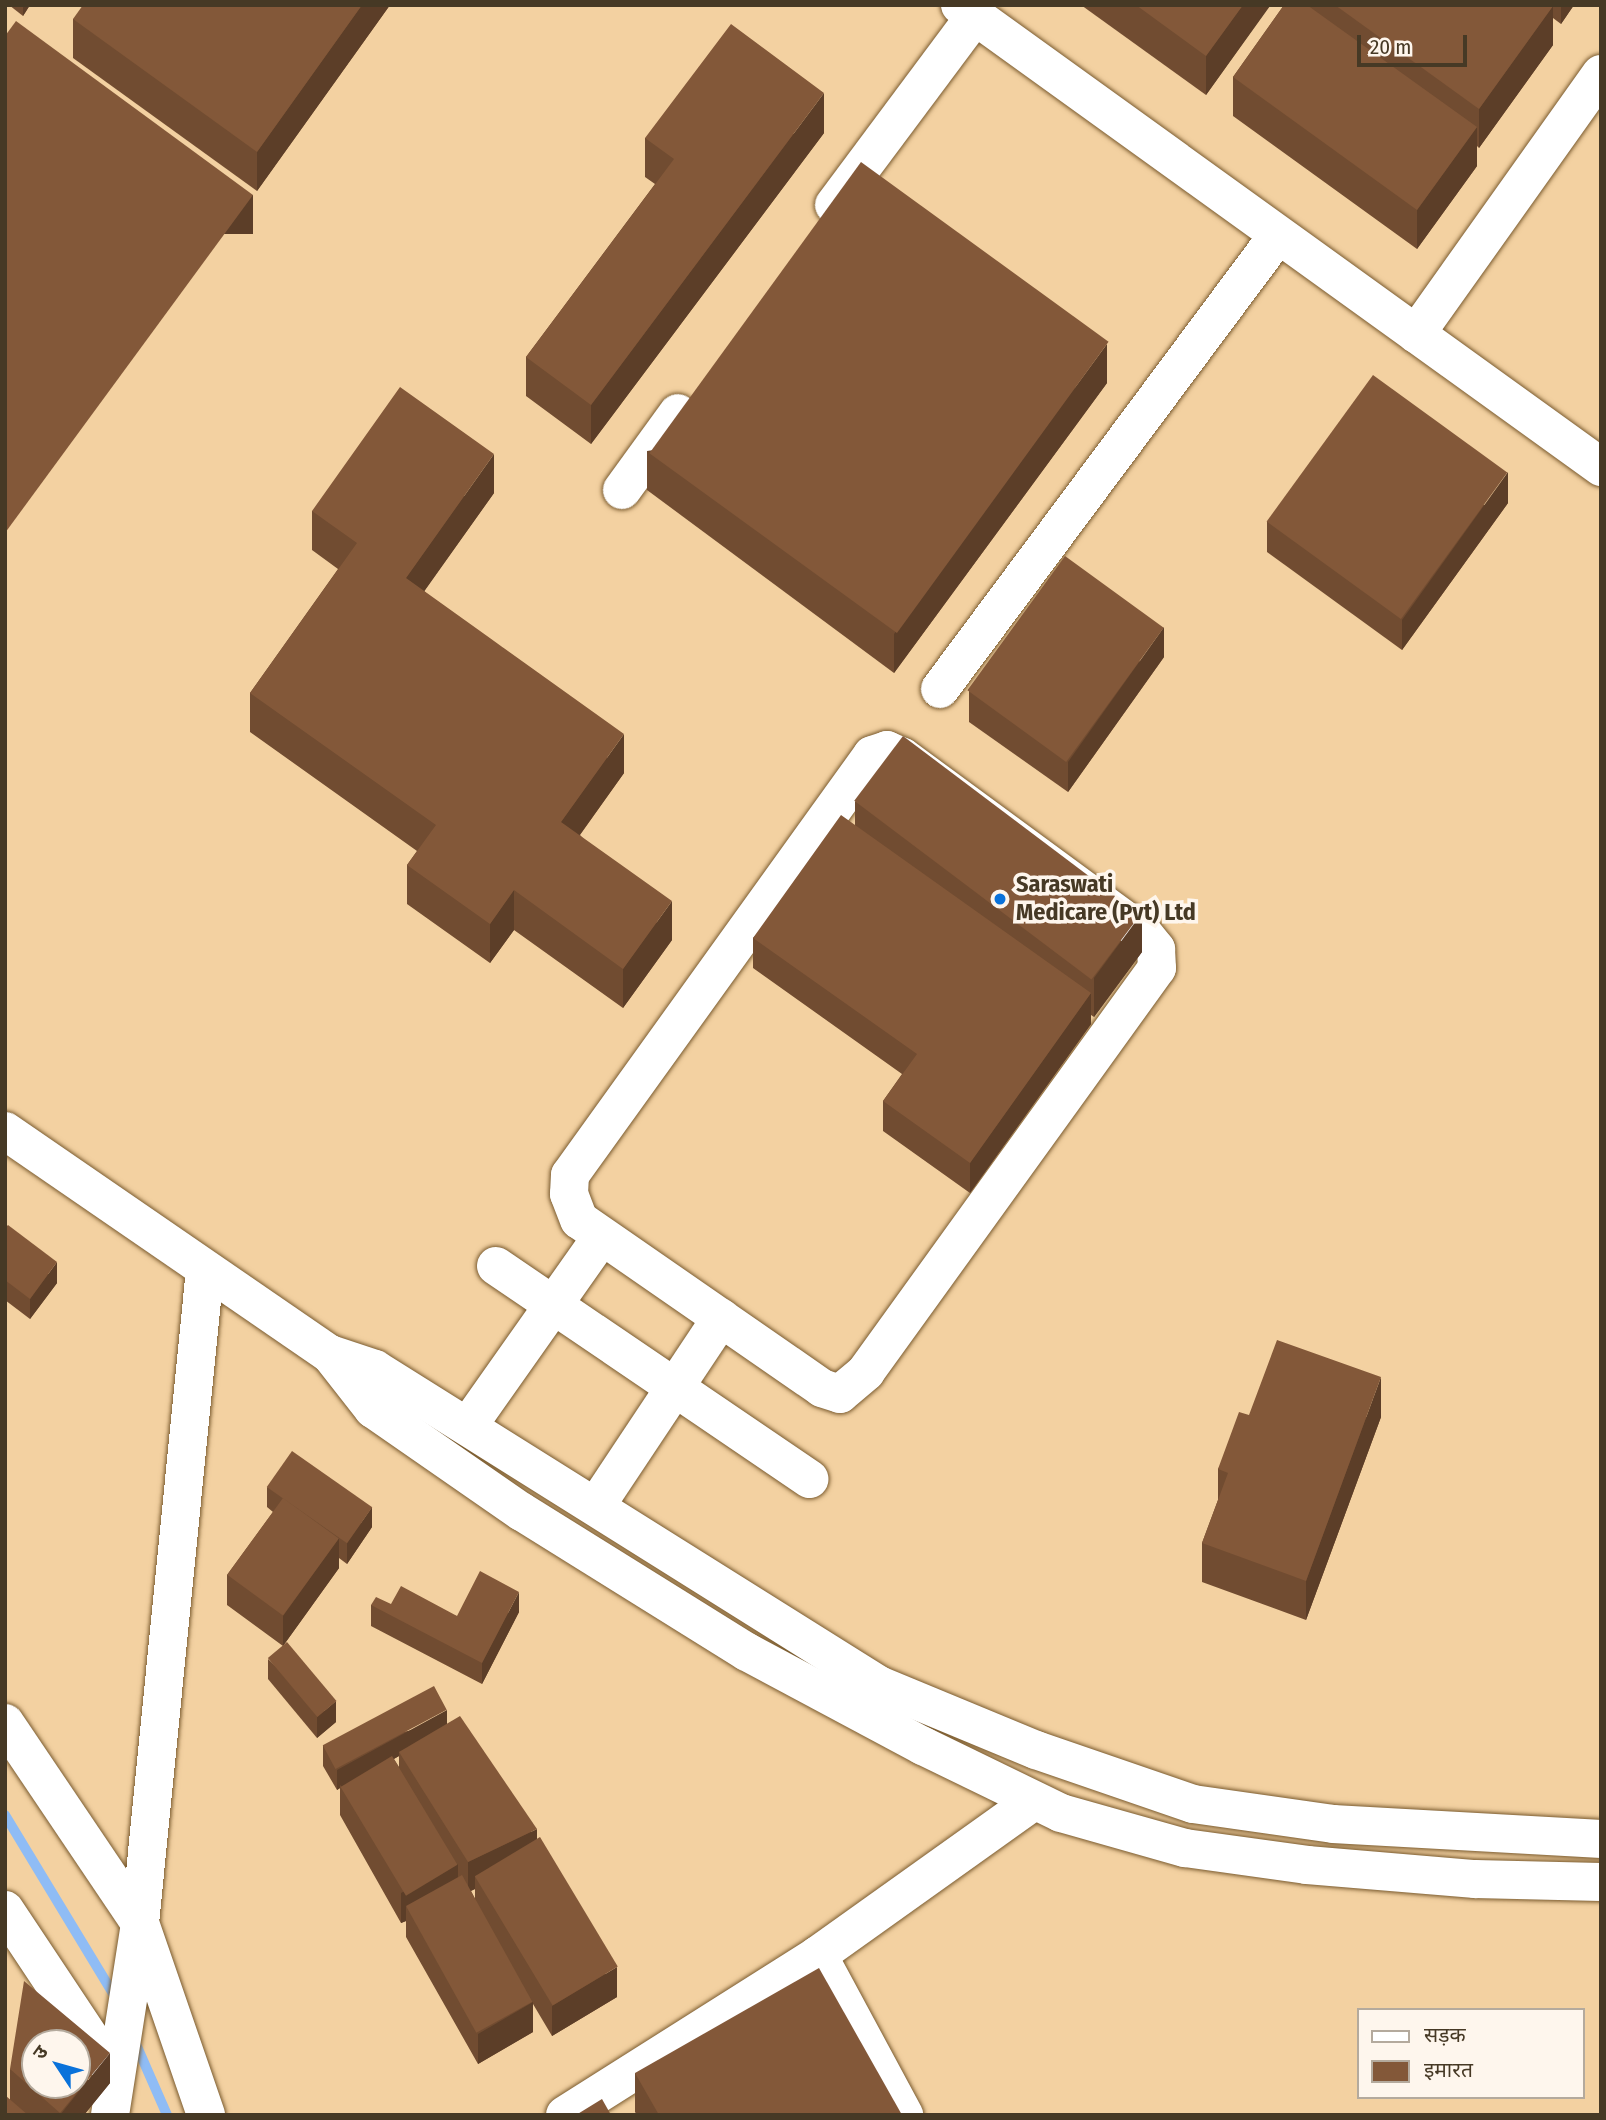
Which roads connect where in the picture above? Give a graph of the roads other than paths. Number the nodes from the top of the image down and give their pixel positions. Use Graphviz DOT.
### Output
graph roads {
  1 [pos="967,11"];
  2 [pos="1601,74"];
  3 [pos="813,234"];
  4 [pos="1278,235"];
  5 [pos="1416,334"];
  6 [pos="696,390"];
  7 [pos="1601,467"];
  8 [pos="621,490"];
  9 [pos="940,690"];
  10 [pos="5,1131"];
  11 [pos="602,1237"];
  12 [pos="496,1266"];
  13 [pos="205,1270"];
  14 [pos="554,1306"];
  15 [pos="721,1318"];
  16 [pos="330,1354"];
  17 [pos="674,1388"];
  18 [pos="468,1426"];
  19 [pos="810,1479"];
  20 [pos="596,1506"];
  21 [pos="5,1723"];
  22 [pos="1034,1801"];
  23 [pos="1601,1839"];
  24 [pos="1601,1882"];
  25 [pos="5,1910"];
  26 [pos="140,1923"];
  27 [pos="818,1955"];
  28 [pos="114,2074"];
  29 [pos="110,2115"];
  30 [pos="206,2115"];
  31 [pos="565,2115"];
  32 [pos="904,2115"];
  1 -- 3 [label="street"];
  1 -- 4 [label="street"];
  2 -- 5 [label="street"];
  4 -- 5 [label="street"];
  4 -- 9 [label="street"];
  5 -- 7 [label="street"];
  6 -- 8 [label="street"];
  10 -- 13 [label="street"];
  11 -- 14 [label="street"];
  11 -- 15 [label="street"];
  11 -- 15 [label="street"];
  12 -- 14 [label="street"];
  13 -- 16 [label="street"];
  13 -- 26 [label="street"];
  14 -- 17 [label="street"];
  14 -- 18 [label="street"];
  15 -- 17 [label="street"];
  16 -- 18 [label="street"];
  16 -- 22 [label="street"];
  17 -- 19 [label="street"];
  17 -- 20 [label="street"];
  18 -- 20 [label="street"];
  20 -- 23 [label="street"];
  21 -- 26 [label="street"];
  22 -- 24 [label="street"];
  22 -- 27 [label="street"];
  25 -- 28 [label="street"];
  26 -- 28 [label="street"];
  26 -- 30 [label="street"];
  27 -- 31 [label="street"];
  27 -- 32 [label="street"];
  28 -- 29 [label="street"];
}
